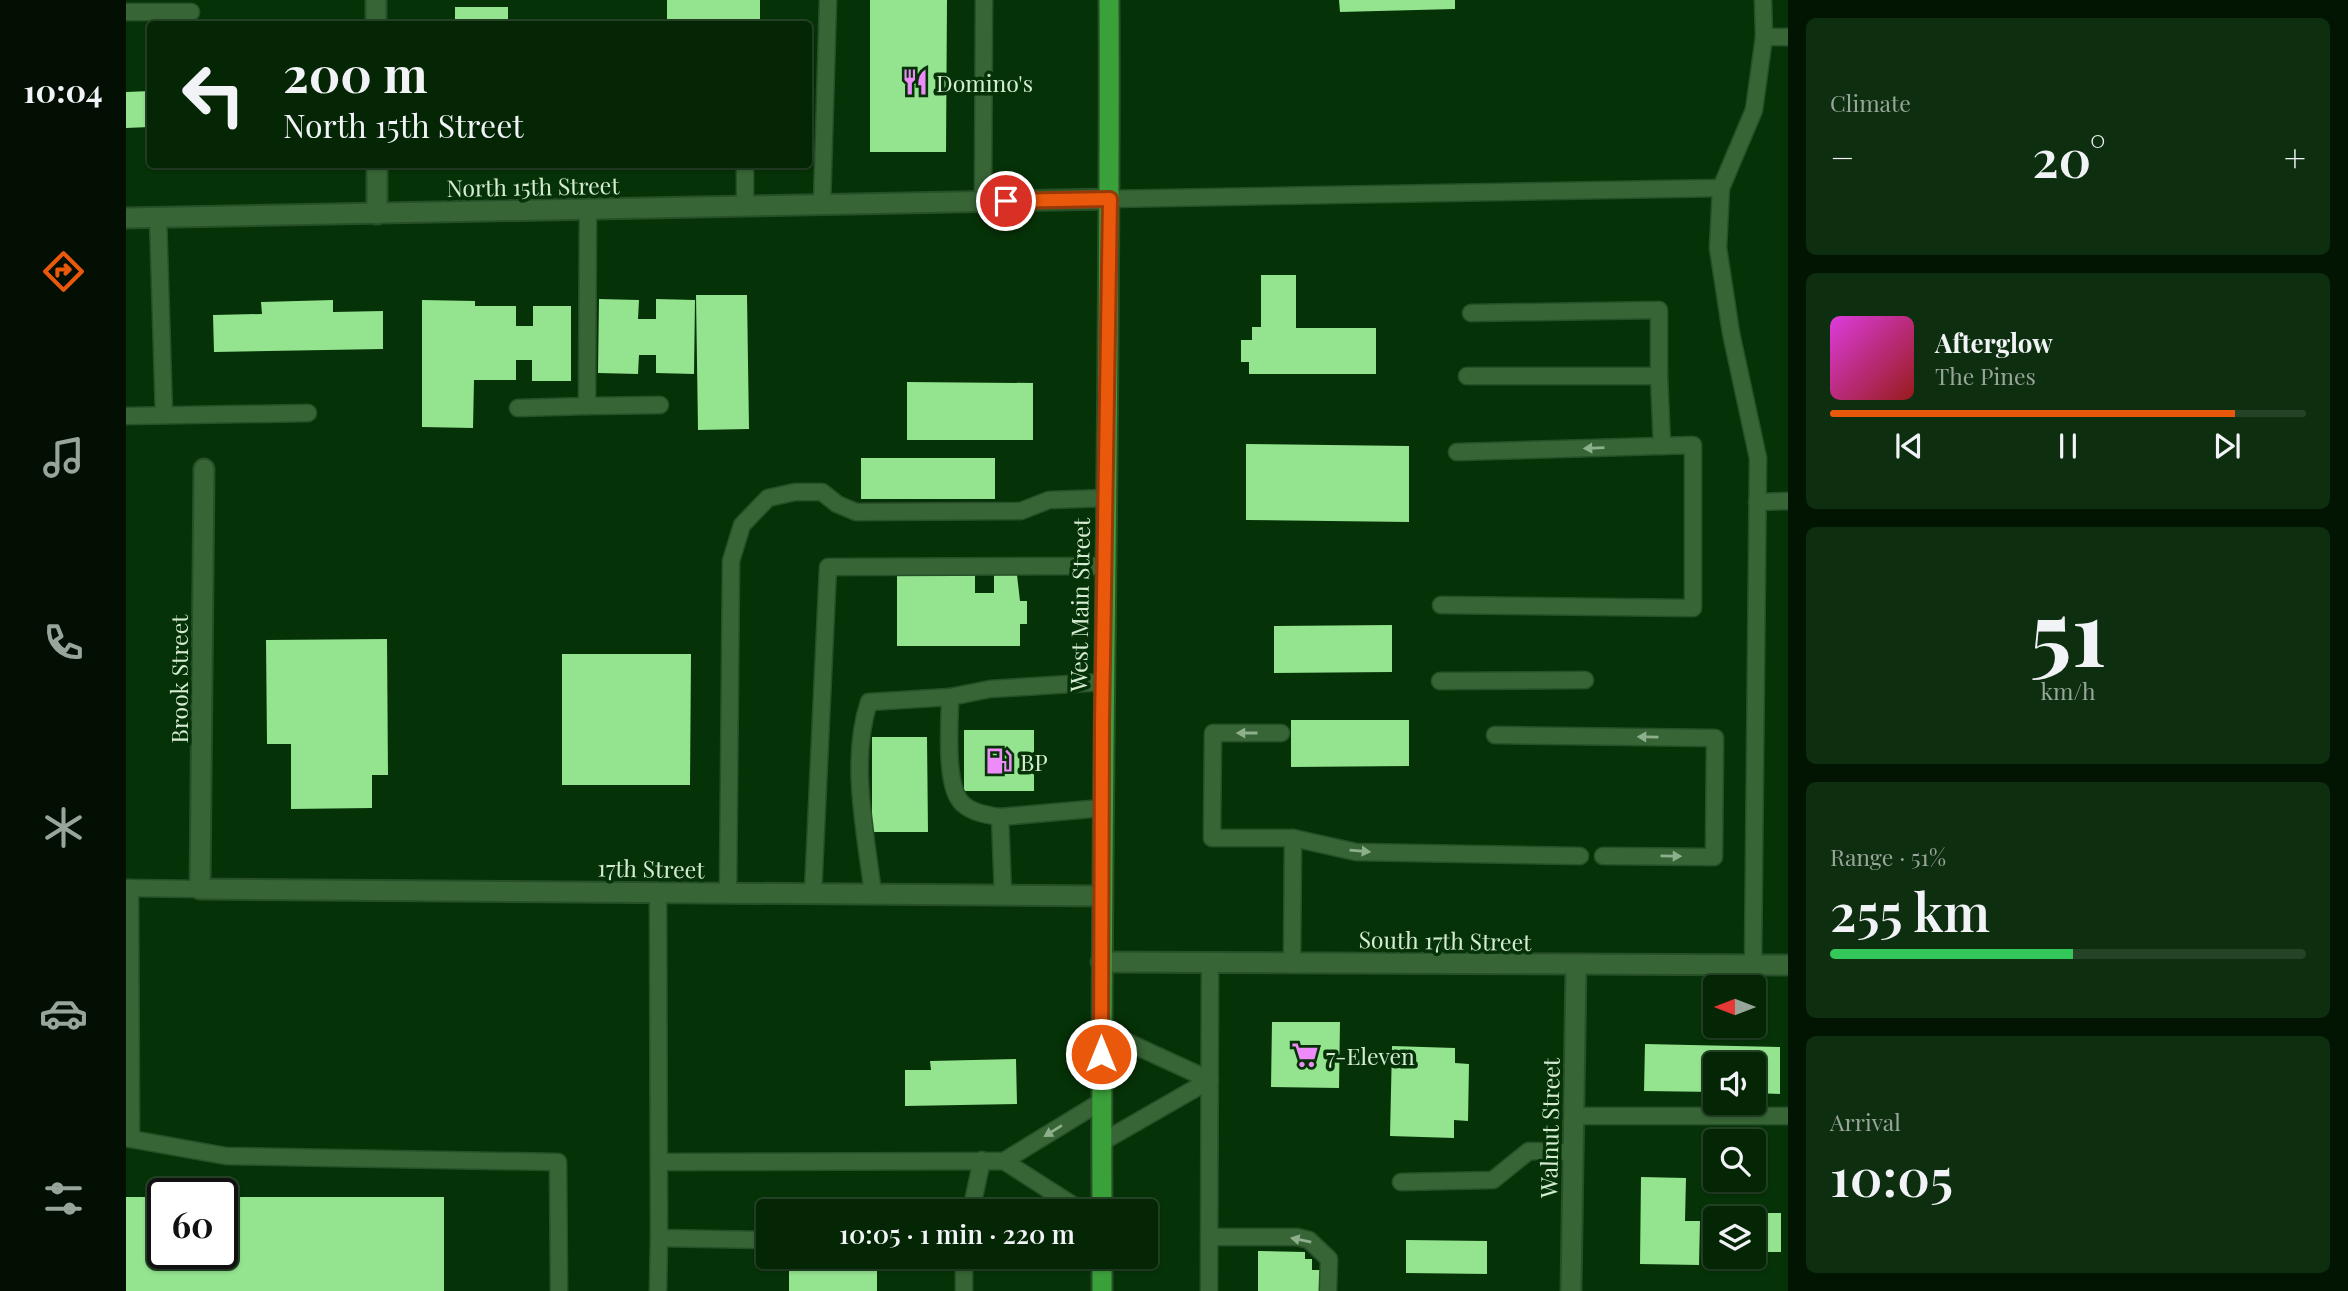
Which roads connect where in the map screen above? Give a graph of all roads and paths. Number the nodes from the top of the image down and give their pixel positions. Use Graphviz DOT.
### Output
graph roads {
  1 [pos="376,0"];
  2 [pos="828,0"];
  3 [pos="984,0"];
  4 [pos="1109,0"];
  5 [pos="1763,0"];
  6 [pos="126,12"];
  7 [pos="191,12"];
  8 [pos="376,21"];
  9 [pos="1764,37"];
  10 [pos="1788,37"];
  11 [pos="377,168"];
  12 [pos="745,168"];
  13 [pos="1721,188"];
  14 [pos="1110,199"];
  15 [pos="984,201"];
  16 [pos="822,205"];
  17 [pos="745,206"];
  18 [pos="588,209"];
  19 [pos="377,214"];
  20 [pos="158,217"];
  21 [pos="126,218"];
  22 [pos="1471,313"];
  23 [pos="1467,376"];
  24 [pos="1659,376"];
  25 [pos="660,405"];
  26 [pos="587,406"];
  27 [pos="518,408"];
  28 [pos="308,413"];
  29 [pos="164,415"];
  30 [pos="126,416"];
  31 [pos="1662,446"];
  32 [pos="1457,452"];
  33 [pos="204,469"];
  34 [pos="1105,498"];
  35 [pos="1757,502"];
  36 [pos="1788,502"];
  37 [pos="1104,566"];
  38 [pos="1441,605"];
  39 [pos="1585,680"];
  40 [pos="1440,681"];
  41 [pos="1103,682"];
  42 [pos="950,697"];
  43 [pos="1281,733"];
  44 [pos="1495,736"];
  45 [pos="1102,808"];
  46 [pos="1000,817"];
  47 [pos="1293,838"];
  48 [pos="1580,856"];
  49 [pos="1603,856"];
  50 [pos="128,888"];
  51 [pos="200,889"];
  52 [pos="659,892"];
  53 [pos="728,893"];
  54 [pos="813,893"];
  55 [pos="873,894"];
  56 [pos="1003,895"];
  57 [pos="1102,896"];
  58 [pos="1101,962"];
  59 [pos="1210,962"];
  60 [pos="1292,963"];
  61 [pos="1753,965"];
  62 [pos="1788,965"];
  63 [pos="1576,966"];
  64 [pos="1101,1030"];
  65 [pos="1210,1080"];
  66 [pos="1102,1101"];
  67 [pos="1573,1116"];
  68 [pos="1788,1116"];
  69 [pos="128,1138"];
  70 [pos="1102,1142"];
  71 [pos="1573,1152"];
  72 [pos="982,1160"];
  73 [pos="1004,1161"];
  74 [pos="659,1162"];
  75 [pos="1401,1182"];
  76 [pos="974,1199"];
  77 [pos="1063,1199"];
  78 [pos="1102,1199"];
  79 [pos="1209,1237"];
  80 [pos="659,1238"];
  81 [pos="756,1240"];
  82 [pos="964,1269"];
  83 [pos="1102,1269"];
  84 [pos="559,1291"];
  85 [pos="658,1291"];
  86 [pos="964,1291"];
  87 [pos="1102,1291"];
  88 [pos="1209,1291"];
  89 [pos="1328,1291"];
  90 [pos="1571,1291"];
  1 -- 8 [label="street"];
  2 -- 16 [label="lane"];
  3 -- 15 [label="lane"];
  4 -- 14 [label="main road, West Main Street"];
  5 -- 9 [label="lane"];
  6 -- 7 [label="lane"];
  9 -- 10 [label="lane"];
  9 -- 13 [label="lane"];
  11 -- 19 [label="street"];
  12 -- 17 [label="lane"];
  13 -- 14 [label="lane"];
  13 -- 35 [label="lane"];
  14 -- 15 [label="street, North 15th Street"];
  14 -- 34 [label="main road, West Main Street"];
  15 -- 16 [label="street, North 15th Street"];
  16 -- 17 [label="street, North 15th Street"];
  17 -- 18 [label="street, North 15th Street"];
  18 -- 19 [label="street, North 15th Street"];
  18 -- 26 [label="lane"];
  19 -- 20 [label="street, North 15th Street"];
  20 -- 21 [label="street, North 15th Street"];
  20 -- 29 [label="lane"];
  22 -- 24 [label="lane"];
  23 -- 24 [label="lane"];
  24 -- 31 [label="lane"];
  25 -- 26 [label="lane"];
  26 -- 27 [label="lane"];
  28 -- 29 [label="lane"];
  29 -- 30 [label="lane"];
  31 -- 32 [label="lane, one-way"];
  31 -- 38 [label="lane"];
  33 -- 51 [label="street, Brook Street"];
  34 -- 37 [label="main road, West Main Street"];
  34 -- 53 [label="lane"];
  35 -- 36 [label="lane"];
  35 -- 61 [label="lane"];
  37 -- 41 [label="main road, West Main Street"];
  37 -- 54 [label="lane"];
  39 -- 40 [label="lane"];
  41 -- 42 [label="lane"];
  41 -- 45 [label="main road, West Main Street"];
  42 -- 46 [label="lane"];
  42 -- 55 [label="lane"];
  43 -- 47 [label="lane, one-way"];
  49 -- 44 [label="lane, one-way"];
  45 -- 46 [label="lane"];
  45 -- 57 [label="main road, West Main Street"];
  46 -- 56 [label="lane"];
  47 -- 48 [label="lane, one-way"];
  47 -- 60 [label="lane"];
  50 -- 51 [label="lane"];
  50 -- 69 [label="lane"];
  51 -- 52 [label="street, 17th Street"];
  52 -- 53 [label="street, 17th Street"];
  52 -- 74 [label="lane"];
  53 -- 54 [label="street, 17th Street"];
  54 -- 55 [label="street, 17th Street"];
  55 -- 56 [label="street, 17th Street"];
  56 -- 57 [label="street, 17th Street"];
  57 -- 58 [label="main road, West Main Street"];
  58 -- 59 [label="street, South 17th Street"];
  58 -- 64 [label="main road, West Main Street"];
  59 -- 60 [label="street, South 17th Street"];
  59 -- 65 [label="lane"];
  60 -- 63 [label="street, South 17th Street"];
  61 -- 62 [label="street, South 17th Street"];
  61 -- 63 [label="street, South 17th Street"];
  63 -- 67 [label="street, Walnut Street"];
  64 -- 65 [label="lane"];
  64 -- 66 [label="main road, West Main Street"];
  65 -- 70 [label="lane"];
  65 -- 79 [label="lane"];
  66 -- 70 [label="main road, West Main Street"];
  66 -- 73 [label="lane, one-way"];
  67 -- 68 [label="lane"];
  67 -- 71 [label="street, Walnut Street"];
  69 -- 84 [label="lane"];
  70 -- 78 [label="main road, West Main Street"];
  71 -- 75 [label="lane"];
  71 -- 90 [label="street, Walnut Street"];
  72 -- 73 [label="lane"];
  72 -- 74 [label="lane"];
  72 -- 76 [label="lane"];
  73 -- 77 [label="lane"];
  74 -- 80 [label="lane"];
  79 -- 88 [label="lane"];
  89 -- 79 [label="lane, one-way"];
  80 -- 81 [label="lane"];
  80 -- 85 [label="lane"];
  82 -- 86 [label="lane"];
  83 -- 87 [label="main road"];
}
